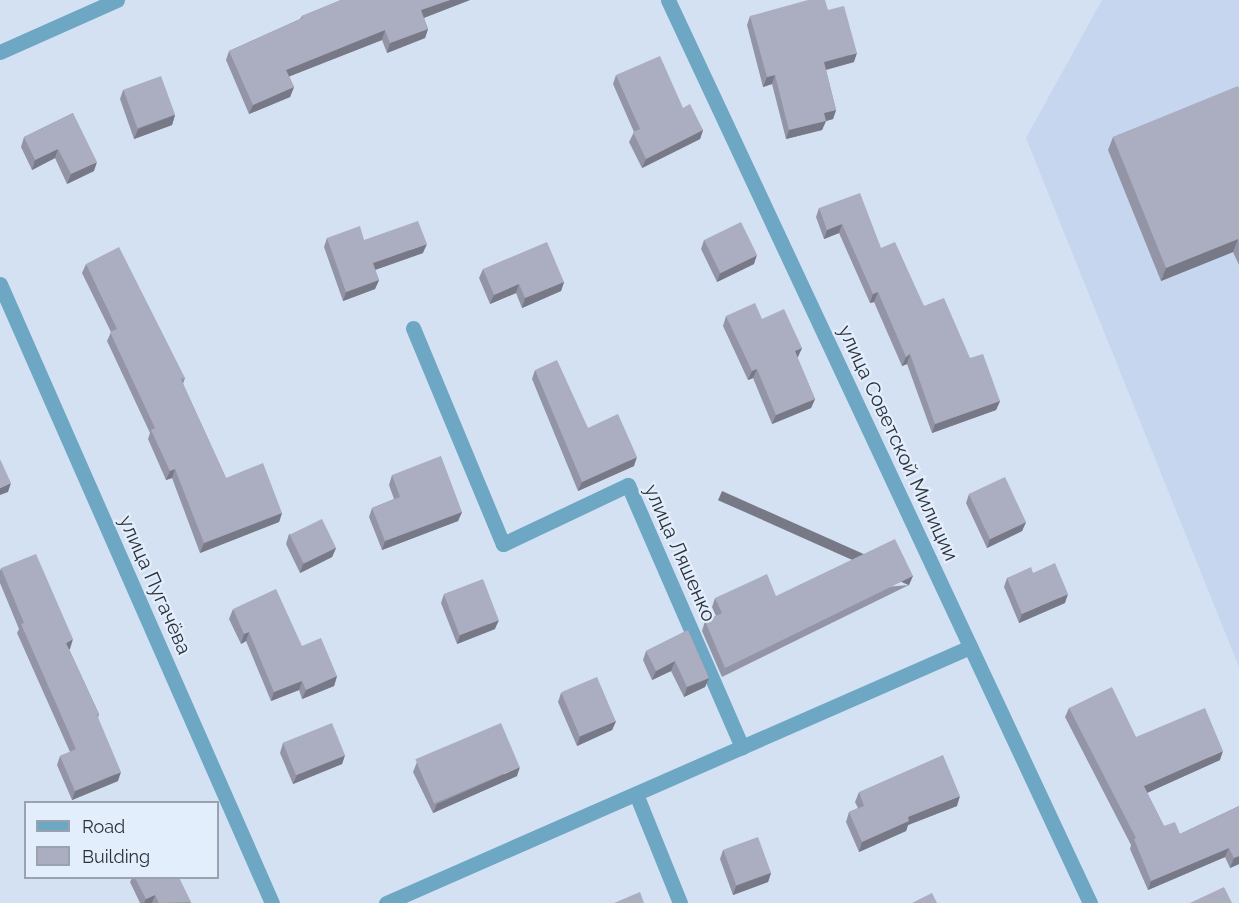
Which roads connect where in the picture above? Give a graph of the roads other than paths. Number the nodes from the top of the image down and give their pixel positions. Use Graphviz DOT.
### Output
graph roads {
  1 [pos="117,0"];
  2 [pos="668,0"];
  3 [pos="0,52"];
  4 [pos="0,284"];
  5 [pos="413,328"];
  6 [pos="970,647"];
  7 [pos="741,747"];
  8 [pos="636,794"];
  9 [pos="272,903"];
  10 [pos="386,903"];
  11 [pos="680,903"];
  12 [pos="1090,903"];
  1 -- 3 [label="street"];
  2 -- 6 [label="street, улица Советской Милиции"];
  4 -- 9 [label="street, улица Пугачёва"];
  5 -- 7 [label="street, улица Ляшенко"];
  6 -- 7 [label="street"];
  6 -- 12 [label="street, улица Советской Милиции"];
  7 -- 8 [label="street"];
  8 -- 10 [label="street"];
  8 -- 11 [label="street"];
}
